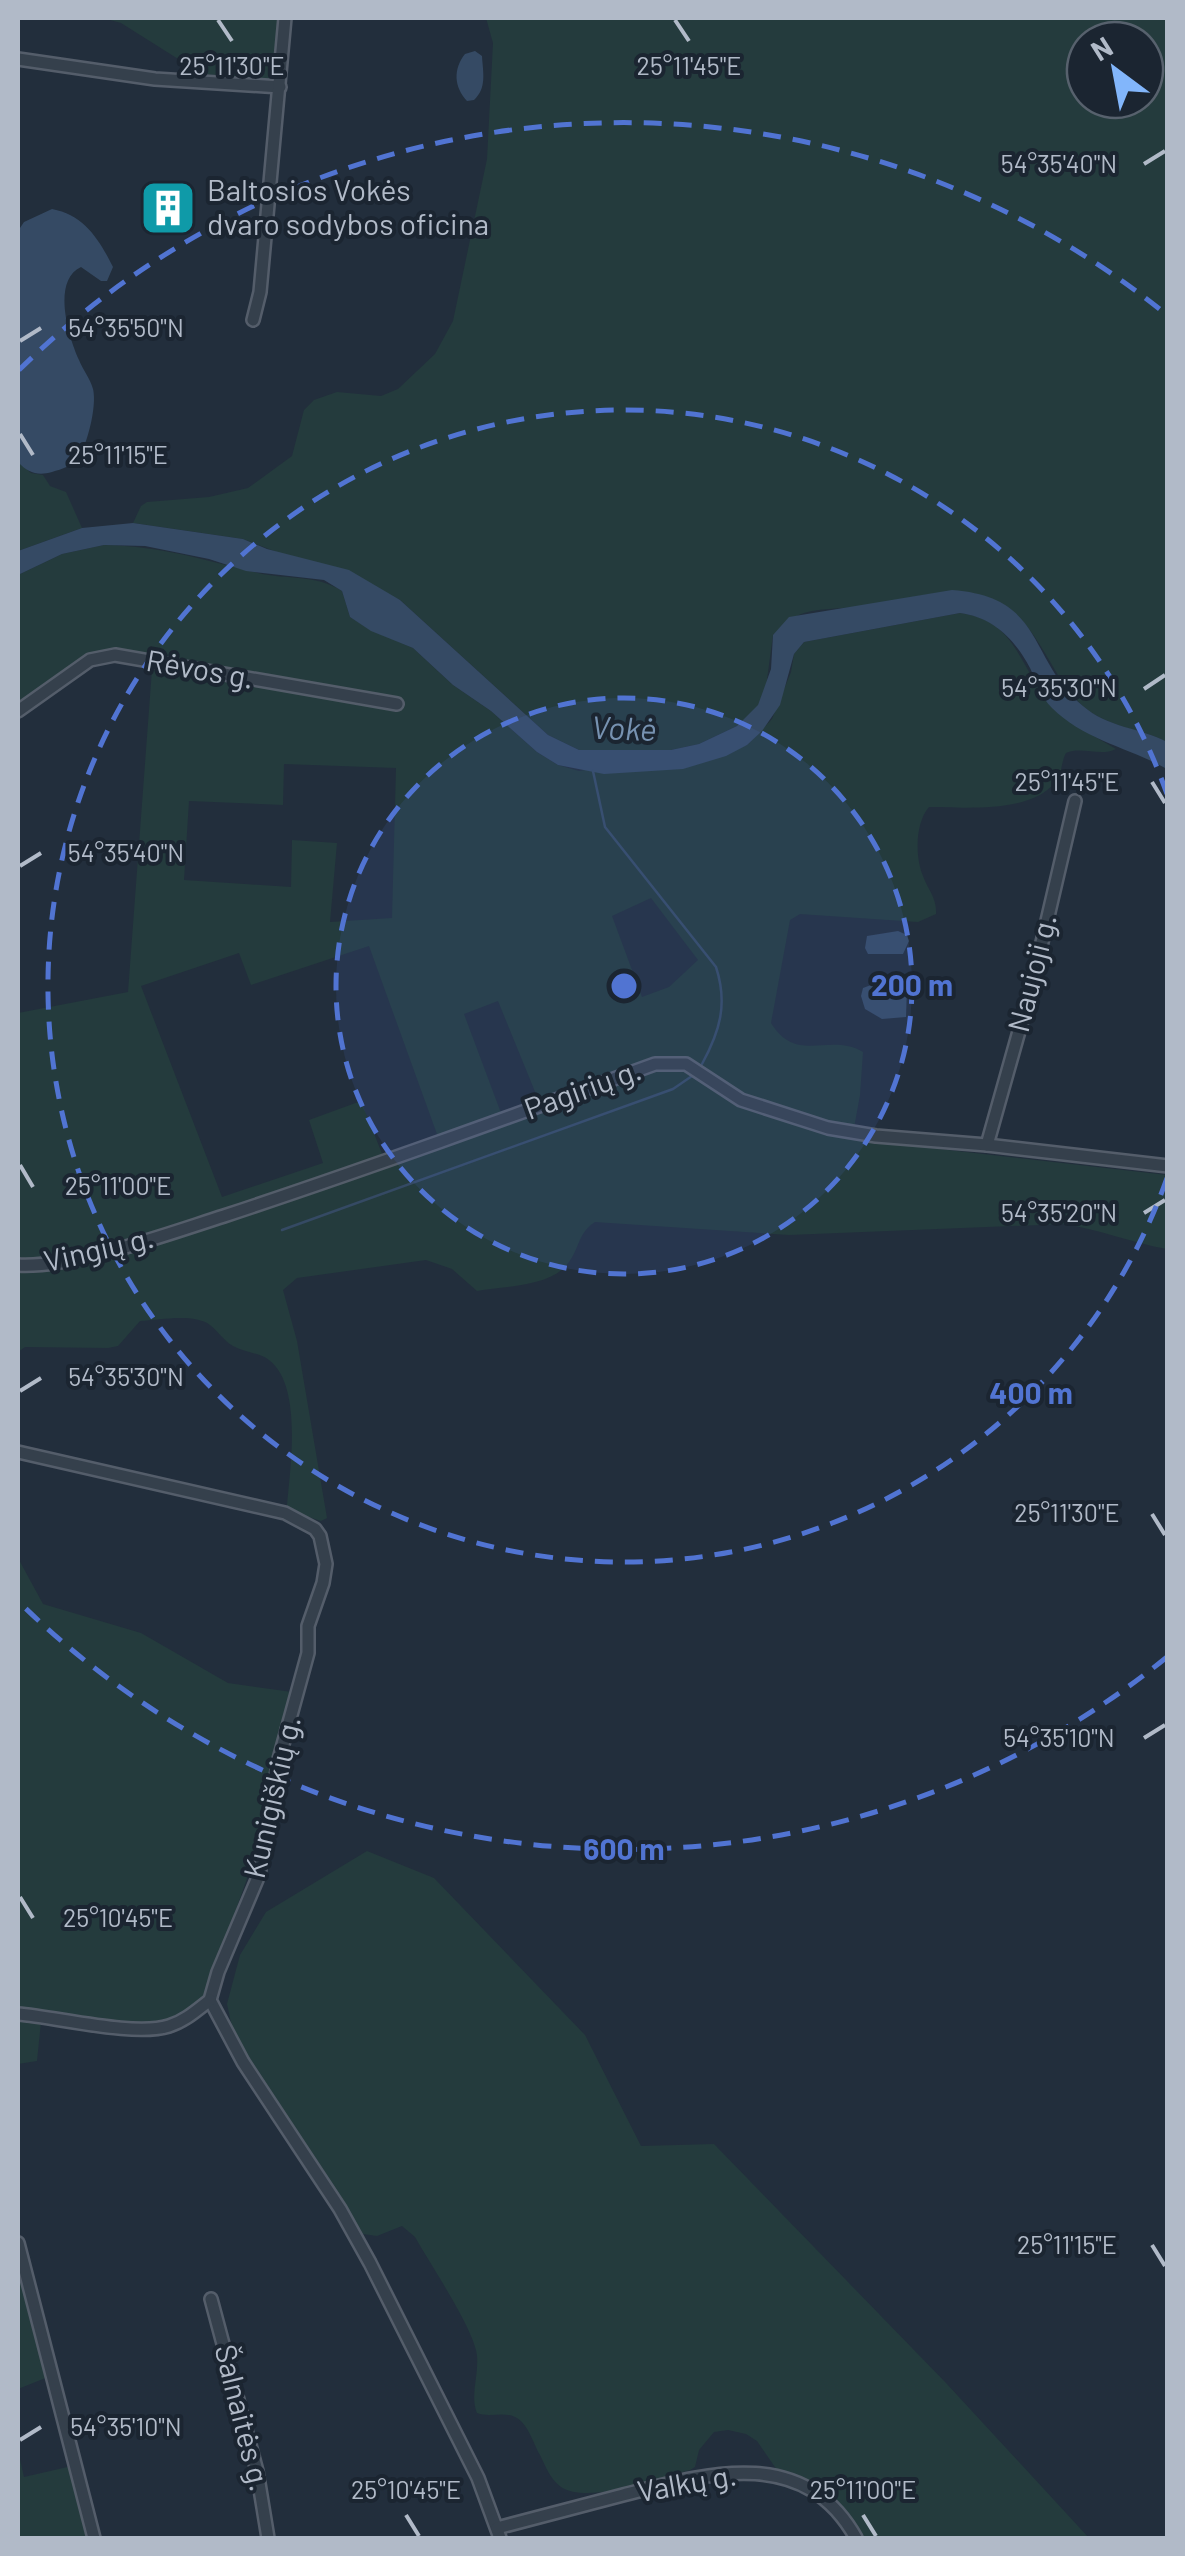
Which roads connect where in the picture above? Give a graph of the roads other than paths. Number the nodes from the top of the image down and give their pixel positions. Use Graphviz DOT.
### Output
graph roads {
  1 [pos="285,18"];
  2 [pos="18,59"];
  3 [pos="280,87"];
  4 [pos="253,320"];
  5 [pos="397,704"];
  6 [pos="18,711"];
  7 [pos="1075,801"];
  8 [pos="988,1145"];
  9 [pos="1168,1166"];
  10 [pos="179,1230"];
  11 [pos="18,1266"];
  12 [pos="18,1452"];
  13 [pos="210,2000"];
  14 [pos="18,2014"];
  15 [pos="18,2243"];
  16 [pos="211,2299"];
  17 [pos="498,2533"];
  18 [pos="94,2538"];
  19 [pos="268,2538"];
  20 [pos="856,2538"];
  1 -- 3 [label="street"];
  2 -- 3 [label="street"];
  3 -- 4 [label="street"];
  5 -- 6 [label="street, Rėvos g."];
  7 -- 8 [label="street, Naujoji g."];
  8 -- 9 [label="street, Pagirių g."];
  8 -- 10 [label="street, Pagirių g."];
  10 -- 11 [label="street, Vingių g."];
  12 -- 13 [label="street, Kunigiškių g."];
  13 -- 14 [label="street"];
  13 -- 17 [label="street"];
  15 -- 18 [label="street"];
  16 -- 19 [label="street, Šalnaitės g."];
  17 -- 20 [label="street, Valkų g."];
}
